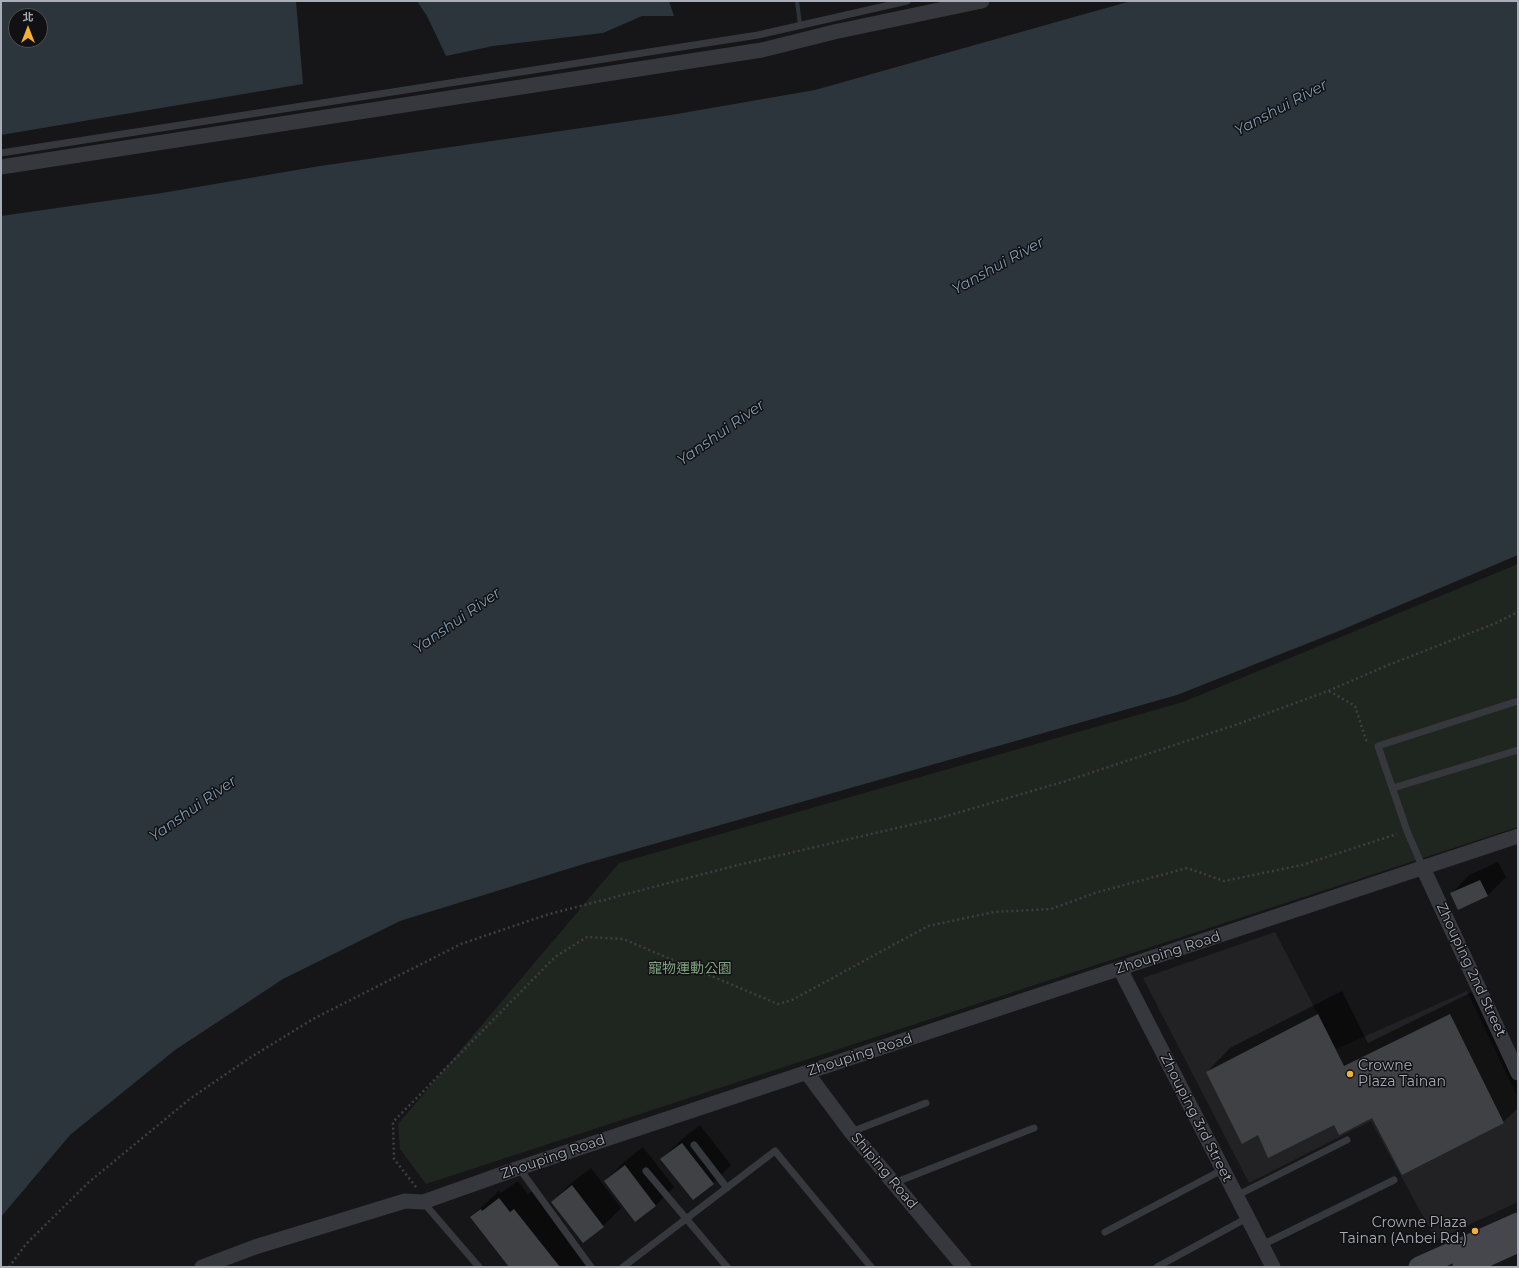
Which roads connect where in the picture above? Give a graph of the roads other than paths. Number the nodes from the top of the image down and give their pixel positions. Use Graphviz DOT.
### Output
graph roads {
  1 [pos="906,1"];
  2 [pos="982,1"];
  3 [pos="1,153"];
  4 [pos="1,167"];
  5 [pos="1518,701"];
  6 [pos="1518,750"];
  7 [pos="1393,788"];
  8 [pos="1518,836"];
  9 [pos="1423,868"];
  10 [pos="1120,969"];
  11 [pos="1518,1072"];
  12 [pos="807,1073"];
  13 [pos="926,1103"];
  14 [pos="1034,1128"];
  15 [pos="851,1132"];
  16 [pos="1347,1140"];
  17 [pos="694,1145"];
  18 [pos="519,1168"];
  19 [pos="1222,1170"];
  20 [pos="646,1171"];
  21 [pos="1394,1180"];
  22 [pos="894,1183"];
  23 [pos="727,1188"];
  24 [pos="1236,1196"];
  25 [pos="423,1202"];
  26 [pos="1247,1218"];
  27 [pos="686,1219"];
  28 [pos="1518,1223"];
  29 [pos="1105,1232"];
  30 [pos="1518,1242"];
  31 [pos="1262,1245"];
  32 [pos="202,1267"];
  33 [pos="479,1267"];
  34 [pos="591,1267"];
  35 [pos="623,1267"];
  36 [pos="726,1267"];
  37 [pos="871,1267"];
  38 [pos="964,1267"];
  39 [pos="1157,1267"];
  40 [pos="1273,1267"];
  41 [pos="1419,1267"];
  42 [pos="1463,1267"];
  1 -- 3 [label="lane"];
  2 -- 4 [label="street"];
  5 -- 7 [label="lane"];
  6 -- 7 [label="lane"];
  7 -- 9 [label="lane"];
  8 -- 9 [label="street, Zhouping Road"];
  9 -- 10 [label="street, Zhouping Road"];
  9 -- 11 [label="street, Zhouping 2nd Street"];
  10 -- 12 [label="street, Zhouping Road"];
  10 -- 19 [label="street, Zhouping 3rd Street"];
  12 -- 15 [label="street, Shiping Road"];
  12 -- 18 [label="street, Zhouping Road"];
  13 -- 15 [label="lane"];
  14 -- 22 [label="lane"];
  15 -- 22 [label="street, Shiping Road"];
  16 -- 24 [label="lane"];
  17 -- 23 [label="lane"];
  18 -- 25 [label="street, Zhouping Road"];
  18 -- 34 [label="lane"];
  19 -- 24 [label="street, Zhouping 3rd Street"];
  19 -- 29 [label="lane"];
  20 -- 27 [label="lane"];
  21 -- 31 [label="lane"];
  22 -- 38 [label="street, Shiping Road"];
  23 -- 27 [label="lane"];
  23 -- 37 [label="lane"];
  24 -- 26 [label="street, Zhouping 3rd Street"];
  25 -- 32 [label="street, Zhouping Road"];
  25 -- 33 [label="lane"];
  26 -- 31 [label="street, Zhouping 3rd Street"];
  26 -- 39 [label="lane"];
  27 -- 35 [label="lane"];
  27 -- 36 [label="lane"];
  28 -- 41 [label="street"];
  30 -- 42 [label="street"];
  31 -- 40 [label="street, Zhouping 3rd Street"];
}
